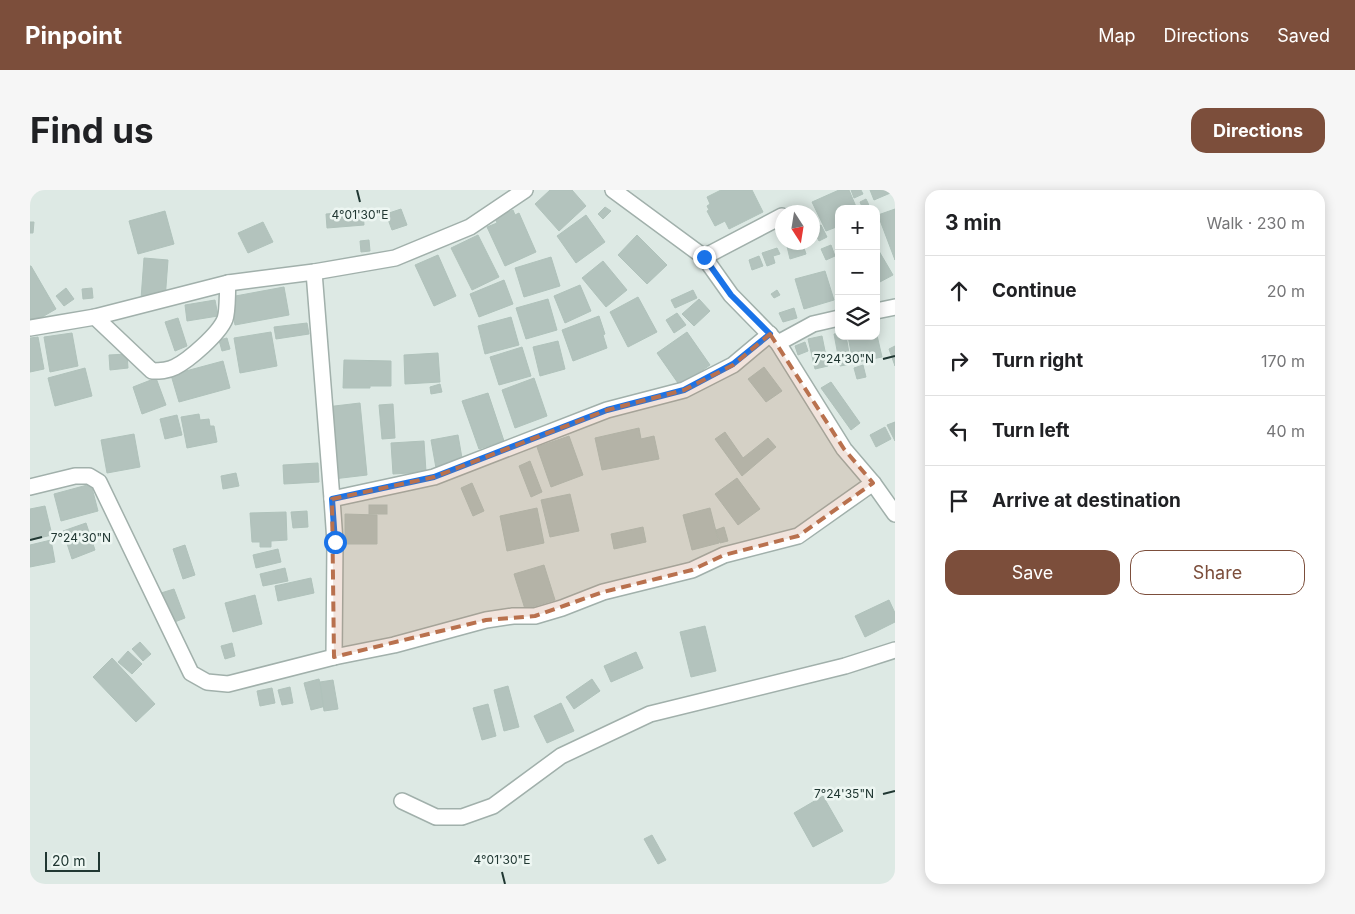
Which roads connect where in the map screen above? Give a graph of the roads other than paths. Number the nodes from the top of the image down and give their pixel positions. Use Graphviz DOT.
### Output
graph roads {
  1 [pos="525,190"];
  2 [pos="613,190"];
  3 [pos="775,220"];
  4 [pos="704,257"];
  5 [pos="314,272"];
  6 [pos="228,283"];
  7 [pos="895,307"];
  8 [pos="880,310"];
  9 [pos="95,317"];
  10 [pos="835,319"];
  11 [pos="30,328"];
  12 [pos="774,339"];
  13 [pos="873,483"];
  14 [pos="30,487"];
  15 [pos="332,499"];
  16 [pos="895,514"];
  17 [pos="895,650"];
  18 [pos="334,657"];
  19 [pos="402,801"];
  1 -- 5 [label="street"];
  2 -- 4 [label="street"];
  3 -- 4 [label="street"];
  4 -- 12 [label="street"];
  5 -- 6 [label="street"];
  5 -- 15 [label="street"];
  6 -- 9 [label="street"];
  6 -- 9 [label="street"];
  7 -- 8 [label="street"];
  9 -- 11 [label="street"];
  10 -- 12 [label="street"];
  12 -- 13 [label="street"];
  12 -- 15 [label="street"];
  13 -- 16 [label="street"];
  13 -- 18 [label="street"];
  14 -- 18 [label="street"];
  15 -- 18 [label="street"];
  17 -- 19 [label="street"];
}
